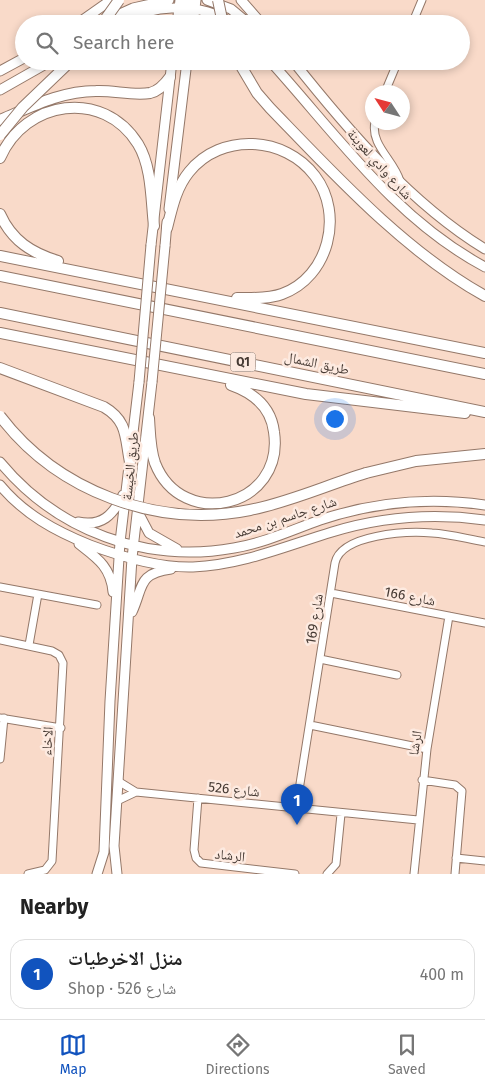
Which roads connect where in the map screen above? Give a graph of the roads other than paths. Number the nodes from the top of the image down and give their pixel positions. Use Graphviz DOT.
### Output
graph roads {
  1 [pos="111,0"];
  2 [pos="119,0"];
  3 [pos="169,0"];
  4 [pos="207,0"];
  5 [pos="218,0"];
  6 [pos="241,0"];
  7 [pos="422,0"];
  8 [pos="188,3"];
  9 [pos="90,15"];
  10 [pos="107,15"];
  11 [pos="118,15"];
  12 [pos="137,15"];
  13 [pos="182,15"];
  14 [pos="220,15"];
  15 [pos="221,15"];
  16 [pos="239,15"];
  17 [pos="254,15"];
  18 [pos="416,15"];
  19 [pos="15,63"];
  20 [pos="38,70"];
  21 [pos="62,70"];
  22 [pos="171,70"];
  23 [pos="185,70"];
  24 [pos="243,70"];
  25 [pos="278,70"];
  26 [pos="297,70"];
  27 [pos="300,70"];
  28 [pos="394,70"];
  29 [pos="0,71"];
  30 [pos="170,76"];
  31 [pos="311,84"];
  32 [pos="388,85"];
  33 [pos="0,90"];
  34 [pos="0,120"];
  35 [pos="374,130"];
  36 [pos="0,135"];
  37 [pos="0,158"];
  38 [pos="401,184"];
  39 [pos="0,214"];
  40 [pos="154,226"];
  41 [pos="167,228"];
  42 [pos="485,249"];
  43 [pos="0,256"];
  44 [pos="485,267"];
  45 [pos="85,272"];
  46 [pos="0,276"];
  47 [pos="485,296"];
  48 [pos="217,298"];
  49 [pos="0,313"];
  50 [pos="0,333"];
  51 [pos="485,353"];
  52 [pos="0,368"];
  53 [pos="485,374"];
  54 [pos="209,376"];
  55 [pos="482,411"];
  56 [pos="0,416"];
  57 [pos="149,418"];
  58 [pos="485,454"];
  59 [pos="0,462"];
  60 [pos="130,462"];
  61 [pos="0,485"];
  62 [pos="128,486"];
  63 [pos="485,505"];
  64 [pos="138,512"];
  65 [pos="66,519"];
  66 [pos="485,520"];
  67 [pos="71,537"];
  68 [pos="120,542"];
  69 [pos="485,542"];
  70 [pos="133,546"];
  71 [pos="184,552"];
  72 [pos="119,555"];
  73 [pos="132,558"];
  74 [pos="180,567"];
  75 [pos="0,587"];
  76 [pos="331,593"];
  77 [pos="38,594"];
  78 [pos="97,605"];
  79 [pos="117,611"];
  80 [pos="449,616"];
  81 [pos="129,617"];
  82 [pos="485,623"];
  83 [pos="0,640"];
  84 [pos="29,645"];
  85 [pos="320,659"];
  86 [pos="398,675"];
  87 [pos="2,718"];
  88 [pos="310,725"];
  89 [pos="61,728"];
  90 [pos="427,749"];
  91 [pos="0,759"];
  92 [pos="422,780"];
  93 [pos="118,781"];
  94 [pos="136,792"];
  95 [pos="198,798"];
  96 [pos="117,801"];
  97 [pos="296,809"];
  98 [pos="341,814"];
  99 [pos="418,820"];
  100 [pos="456,858"];
  101 [pos="485,861"];
  102 [pos="28,874"];
  103 [pos="97,874"];
  104 [pos="117,874"];
  105 [pos="295,874"];
  106 [pos="327,874"];
  107 [pos="414,874"];
  108 [pos="455,874"];
  1 -- 9 [label="main road"];
  2 -- 10 [label="highway, bridge"];
  3 -- 11 [label="main road"];
  4 -- 16 [label="main road"];
  5 -- 15 [label="highway, bridge"];
  6 -- 17 [label="main road"];
  7 -- 18 [label="street"];
  8 -- 12 [label="main road"];
  8 -- 13 [label="main road"];
  8 -- 14 [label="main road"];
  19 -- 29 [label="main road"];
  20 -- 33 [label="main road"];
  21 -- 36 [label="highway, bridge"];
  22 -- 30 [label="main road"];
  23 -- 41 [label="main road, طريق الخيسة"];
  24 -- 47 [label="highway"];
  25 -- 44 [label="main road, شارع وادي لعوينة"];
  26 -- 31 [label="main road"];
  27 -- 31 [label="main road, شارع وادي لعوينة"];
  28 -- 32 [label="street"];
  30 -- 34 [label="highway"];
  30 -- 40 [label="main road"];
  31 -- 38 [label="main road, شارع وادي لعوينة"];
  35 -- 38 [label="street"];
  37 -- 40 [label="highway"];
  38 -- 42 [label="main road, شارع وادي لعوينة"];
  39 -- 45 [label="highway"];
  40 -- 60 [label="main road, bridge"];
  41 -- 48 [label="highway"];
  41 -- 57 [label="main road, طريق الخيسة, bridge"];
  43 -- 45 [label="highway"];
  45 -- 48 [label="highway"];
  46 -- 53 [label="highway, طريق الشمال"];
  48 -- 51 [label="highway"];
  49 -- 55 [label="highway, طريق الشمال / Q1"];
  50 -- 54 [label="highway"];
  52 -- 60 [label="highway"];
  54 -- 55 [label="highway"];
  54 -- 57 [label="highway"];
  56 -- 58 [label="highway, bridge"];
  57 -- 64 [label="main road, طريق الخيسة"];
  59 -- 65 [label="main road, شارع جاسم بن محمد"];
  60 -- 62 [label="main road"];
  61 -- 67 [label="main road, شارع جاسم بن محمد"];
  62 -- 65 [label="main road"];
  62 -- 68 [label="main road"];
  63 -- 71 [label="main road, شارع جاسم بن محمد"];
  64 -- 70 [label="main road, طريق الخيسة"];
  64 -- 71 [label="main road"];
  65 -- 68 [label="main road, شارع جاسم بن محمد"];
  66 -- 74 [label="main road, شارع جاسم بن محمد"];
  67 -- 72 [label="main road, شارع جاسم بن محمد"];
  67 -- 79 [label="main road"];
  68 -- 70 [label="main road, شارع جاسم بن محمد"];
  68 -- 72 [label="main road"];
  69 -- 76 [label="street, شارع 169"];
  70 -- 71 [label="main road, شارع جاسم بن محمد"];
  70 -- 73 [label="main road, طريق الخيسة"];
  72 -- 73 [label="main road, شارع جاسم بن محمد"];
  72 -- 79 [label="main road"];
  73 -- 74 [label="main road, شارع جاسم بن محمد"];
  73 -- 81 [label="main road, طريق الخيسة"];
  74 -- 81 [label="main road"];
  75 -- 77 [label="street"];
  76 -- 80 [label="street, شارع 166"];
  76 -- 85 [label="street, شارع 169"];
  77 -- 78 [label="street"];
  77 -- 84 [label="street"];
  79 -- 103 [label="main road"];
  80 -- 82 [label="street, شارع 166"];
  80 -- 90 [label="street, الرشا"];
  81 -- 93 [label="main road, طريق الخيسة"];
  83 -- 84 [label="street, الاخاء"];
  84 -- 89 [label="street, الاخاء"];
  85 -- 86 [label="street"];
  85 -- 88 [label="street, شارع 169"];
  87 -- 89 [label="street"];
  87 -- 91 [label="street"];
  88 -- 90 [label="street"];
  88 -- 97 [label="street, شارع 169"];
  89 -- 102 [label="street, الاخاء"];
  90 -- 92 [label="street, الرشا"];
  92 -- 99 [label="street, الرشا"];
  92 -- 100 [label="street"];
  93 -- 94 [label="street, شارع 526"];
  93 -- 96 [label="main road, طريق الخيسة"];
  94 -- 95 [label="street, شارع 526"];
  94 -- 96 [label="street"];
  95 -- 97 [label="street, شارع 526"];
  95 -- 105 [label="street, الرشاد"];
  96 -- 104 [label="main road, طريق الخيسة"];
  97 -- 98 [label="street, شارع 526"];
  98 -- 99 [label="street, شارع 526"];
  98 -- 106 [label="street"];
  99 -- 107 [label="street, الرشا"];
  100 -- 101 [label="street"];
  100 -- 108 [label="street"];
}
